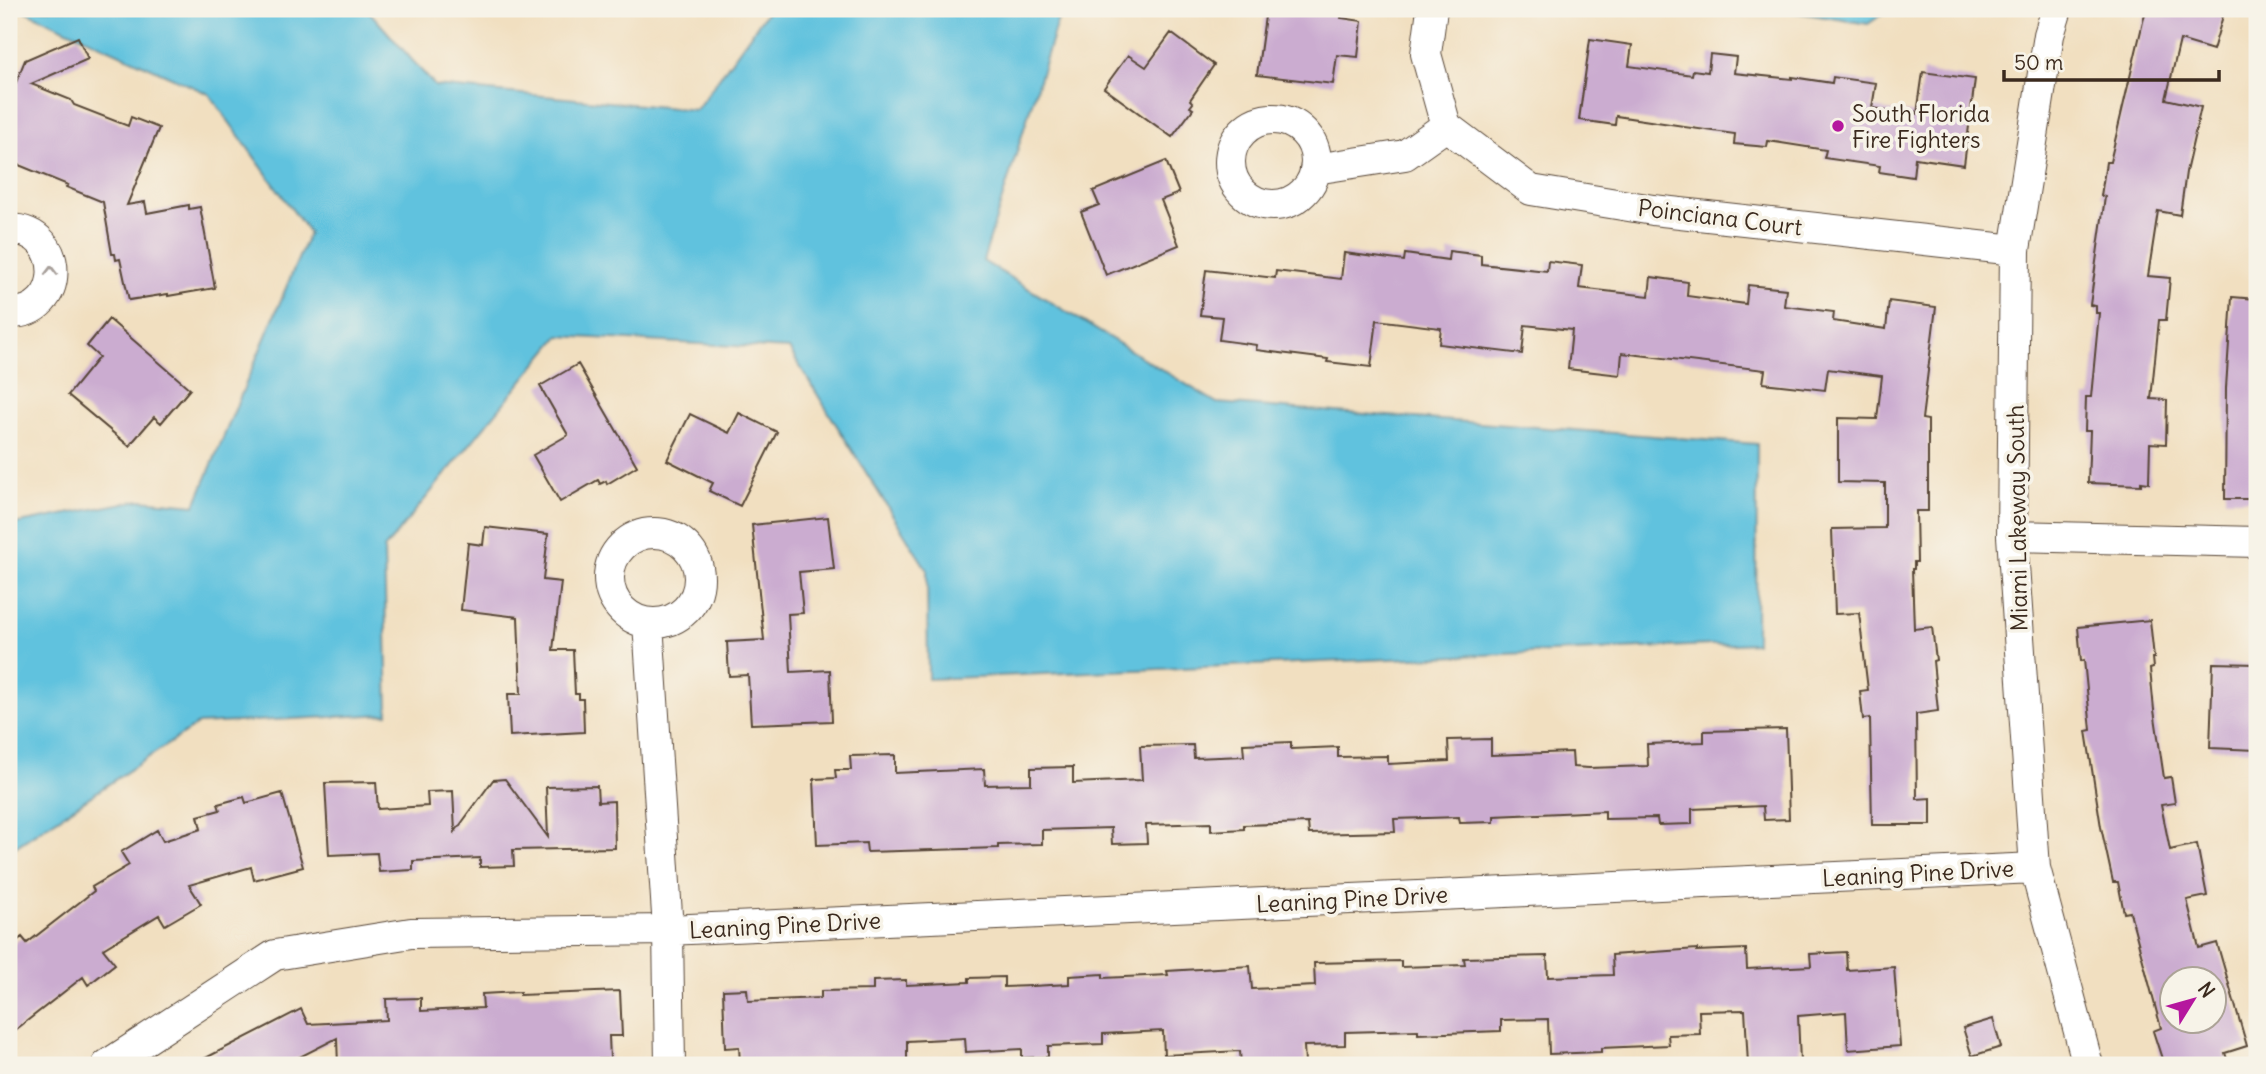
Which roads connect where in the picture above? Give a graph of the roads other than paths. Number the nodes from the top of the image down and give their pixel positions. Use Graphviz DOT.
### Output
graph roads {
  1 [pos="1432,9"];
  2 [pos="2057,9"];
  3 [pos="1446,126"];
  4 [pos="1315,169"];
  5 [pos="9,229"];
  6 [pos="2015,250"];
  7 [pos="9,313"];
  8 [pos="2012,536"];
  9 [pos="2257,542"];
  10 [pos="648,623"];
  11 [pos="2035,868"];
  12 [pos="668,930"];
  13 [pos="107,1065"];
  14 [pos="670,1065"];
  15 [pos="2088,1065"];
  1 -- 3 [label="street"];
  2 -- 6 [label="street, Miami Lakeway South"];
  3 -- 4 [label="street"];
  3 -- 6 [label="street, Poinciana Court"];
  7 -- 5 [label="street, one-way"];
  6 -- 8 [label="street, Miami Lakeway South"];
  8 -- 9 [label="street"];
  8 -- 11 [label="street, Miami Lakeway South"];
  10 -- 12 [label="street, Leaning Pine Drive"];
  11 -- 12 [label="street, Leaning Pine Drive"];
  11 -- 15 [label="street, Miami Lakeway South"];
  12 -- 13 [label="street, Leaning Pine Drive"];
  12 -- 14 [label="street, Leaning Pine Drive"];
}
